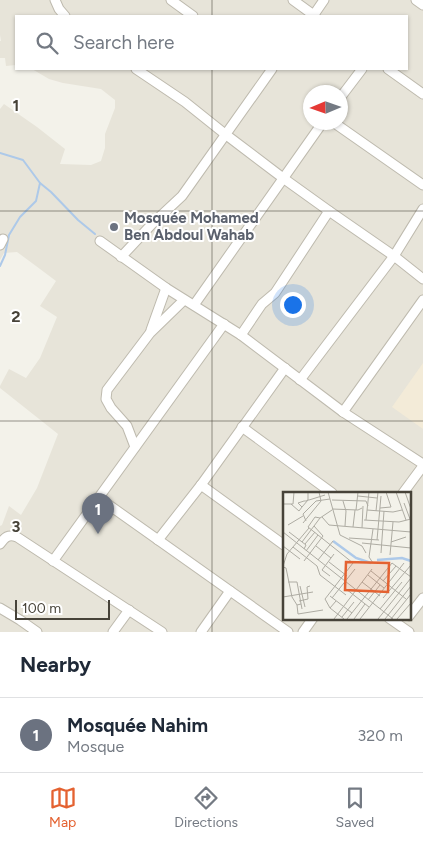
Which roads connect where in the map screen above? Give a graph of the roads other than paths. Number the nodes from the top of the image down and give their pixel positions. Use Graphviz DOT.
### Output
graph roads {
  1 [pos="55,0"];
  2 [pos="171,0"];
  3 [pos="294,0"];
  4 [pos="324,0"];
  5 [pos="416,0"];
  6 [pos="423,5"];
  7 [pos="64,15"];
  8 [pos="192,15"];
  9 [pos="313,15"];
  10 [pos="315,15"];
  11 [pos="137,70"];
  12 [pos="268,70"];
  13 [pos="361,70"];
  14 [pos="389,70"];
  15 [pos="348,87"];
  16 [pos="423,94"];
  17 [pos="317,130"];
  18 [pos="344,130"];
  19 [pos="225,134"];
  20 [pos="283,178"];
  21 [pos="423,185"];
  22 [pos="423,210"];
  23 [pos="329,211"];
  24 [pos="100,241"];
  25 [pos="394,256"];
  26 [pos="121,257"];
  27 [pos="423,279"];
  28 [pos="166,288"];
  29 [pos="184,300"];
  30 [pos="423,300"];
  31 [pos="194,305"];
  32 [pos="224,324"];
  33 [pos="150,333"];
  34 [pos="240,335"];
  35 [pos="285,368"];
  36 [pos="300,380"];
  37 [pos="344,412"];
  38 [pos="242,427"];
  39 [pos="135,448"];
  40 [pos="423,465"];
  41 [pos="201,485"];
  42 [pos="331,492"];
  43 [pos="404,492"];
  44 [pos="99,498"];
  45 [pos="158,540"];
  46 [pos="0,544"];
  47 [pos="283,544"];
  48 [pos="53,561"];
  49 [pos="230,591"];
  50 [pos="423,598"];
  51 [pos="0,608"];
  52 [pos="129,610"];
  53 [pos="410,614"];
  54 [pos="312,620"];
  55 [pos="392,620"];
  56 [pos="405,629"];
  57 [pos="37,632"];
  58 [pos="113,632"];
  59 [pos="162,632"];
  60 [pos="201,632"];
  61 [pos="288,632"];
  62 [pos="303,632"];
  1 -- 7 [label="street"];
  2 -- 8 [label="street"];
  3 -- 9 [label="street"];
  4 -- 10 [label="street"];
  5 -- 6 [label="street"];
  11 -- 19 [label="street"];
  12 -- 19 [label="street"];
  13 -- 15 [label="street"];
  14 -- 16 [label="street"];
  17 -- 20 [label="street"];
  18 -- 21 [label="street"];
  19 -- 20 [label="street"];
  19 -- 26 [label="street"];
  20 -- 23 [label="street"];
  20 -- 31 [label="street"];
  22 -- 25 [label="street"];
  23 -- 25 [label="street"];
  23 -- 34 [label="street"];
  24 -- 26 [label="street"];
  25 -- 27 [label="street"];
  25 -- 36 [label="street"];
  26 -- 28 [label="street"];
  28 -- 29 [label="street"];
  28 -- 33 [label="street"];
  29 -- 31 [label="street"];
  29 -- 33 [label="street"];
  30 -- 37 [label="street"];
  31 -- 32 [label="street"];
  32 -- 34 [label="street"];
  32 -- 39 [label="street"];
  33 -- 39 [label="street"];
  34 -- 35 [label="street"];
  35 -- 36 [label="street"];
  35 -- 38 [label="street"];
  36 -- 37 [label="street"];
  37 -- 40 [label="street"];
  38 -- 41 [label="street"];
  38 -- 42 [label="street"];
  39 -- 44 [label="street"];
  40 -- 43 [label="street"];
  41 -- 45 [label="street"];
  41 -- 47 [label="street"];
  44 -- 45 [label="street"];
  44 -- 48 [label="street"];
  45 -- 49 [label="street"];
  46 -- 48 [label="street"];
  48 -- 52 [label="street"];
  49 -- 60 [label="street"];
  49 -- 61 [label="street"];
  50 -- 53 [label="street"];
  51 -- 57 [label="street"];
  52 -- 58 [label="street"];
  52 -- 59 [label="street"];
  54 -- 62 [label="street"];
  55 -- 56 [label="street"];
}
